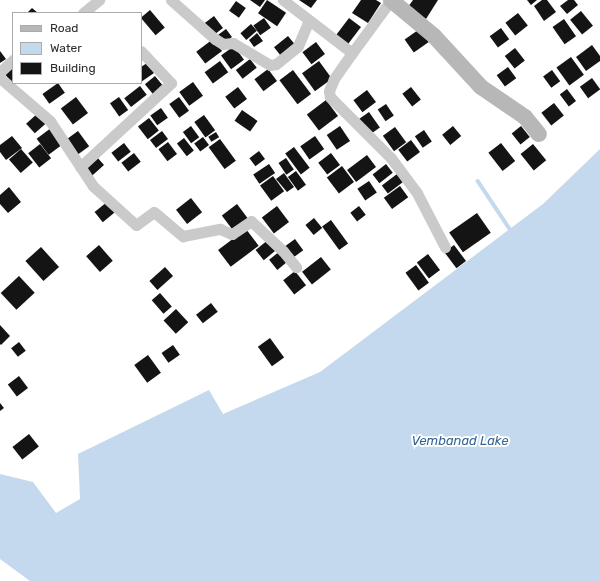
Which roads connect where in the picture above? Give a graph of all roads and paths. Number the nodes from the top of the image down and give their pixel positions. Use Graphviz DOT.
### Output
graph roads {
  1 [pos="171,0"];
  2 [pos="283,0"];
  3 [pos="391,0"];
  4 [pos="309,20"];
  5 [pos="142,52"];
  6 [pos="352,53"];
  7 [pos="12,61"];
  8 [pos="0,72"];
  9 [pos="0,78"];
  10 [pos="539,134"];
  11 [pos="80,167"];
  12 [pos="445,247"];
  13 [pos="296,267"];
  1 -- 4 [label="street"];
  2 -- 4 [label="street"];
  3 -- 6 [label="street"];
  3 -- 10 [label="main road"];
  4 -- 6 [label="street"];
  5 -- 11 [label="street"];
  6 -- 12 [label="street"];
  7 -- 8 [label="street"];
  9 -- 11 [label="street"];
  11 -- 13 [label="street"];
}
